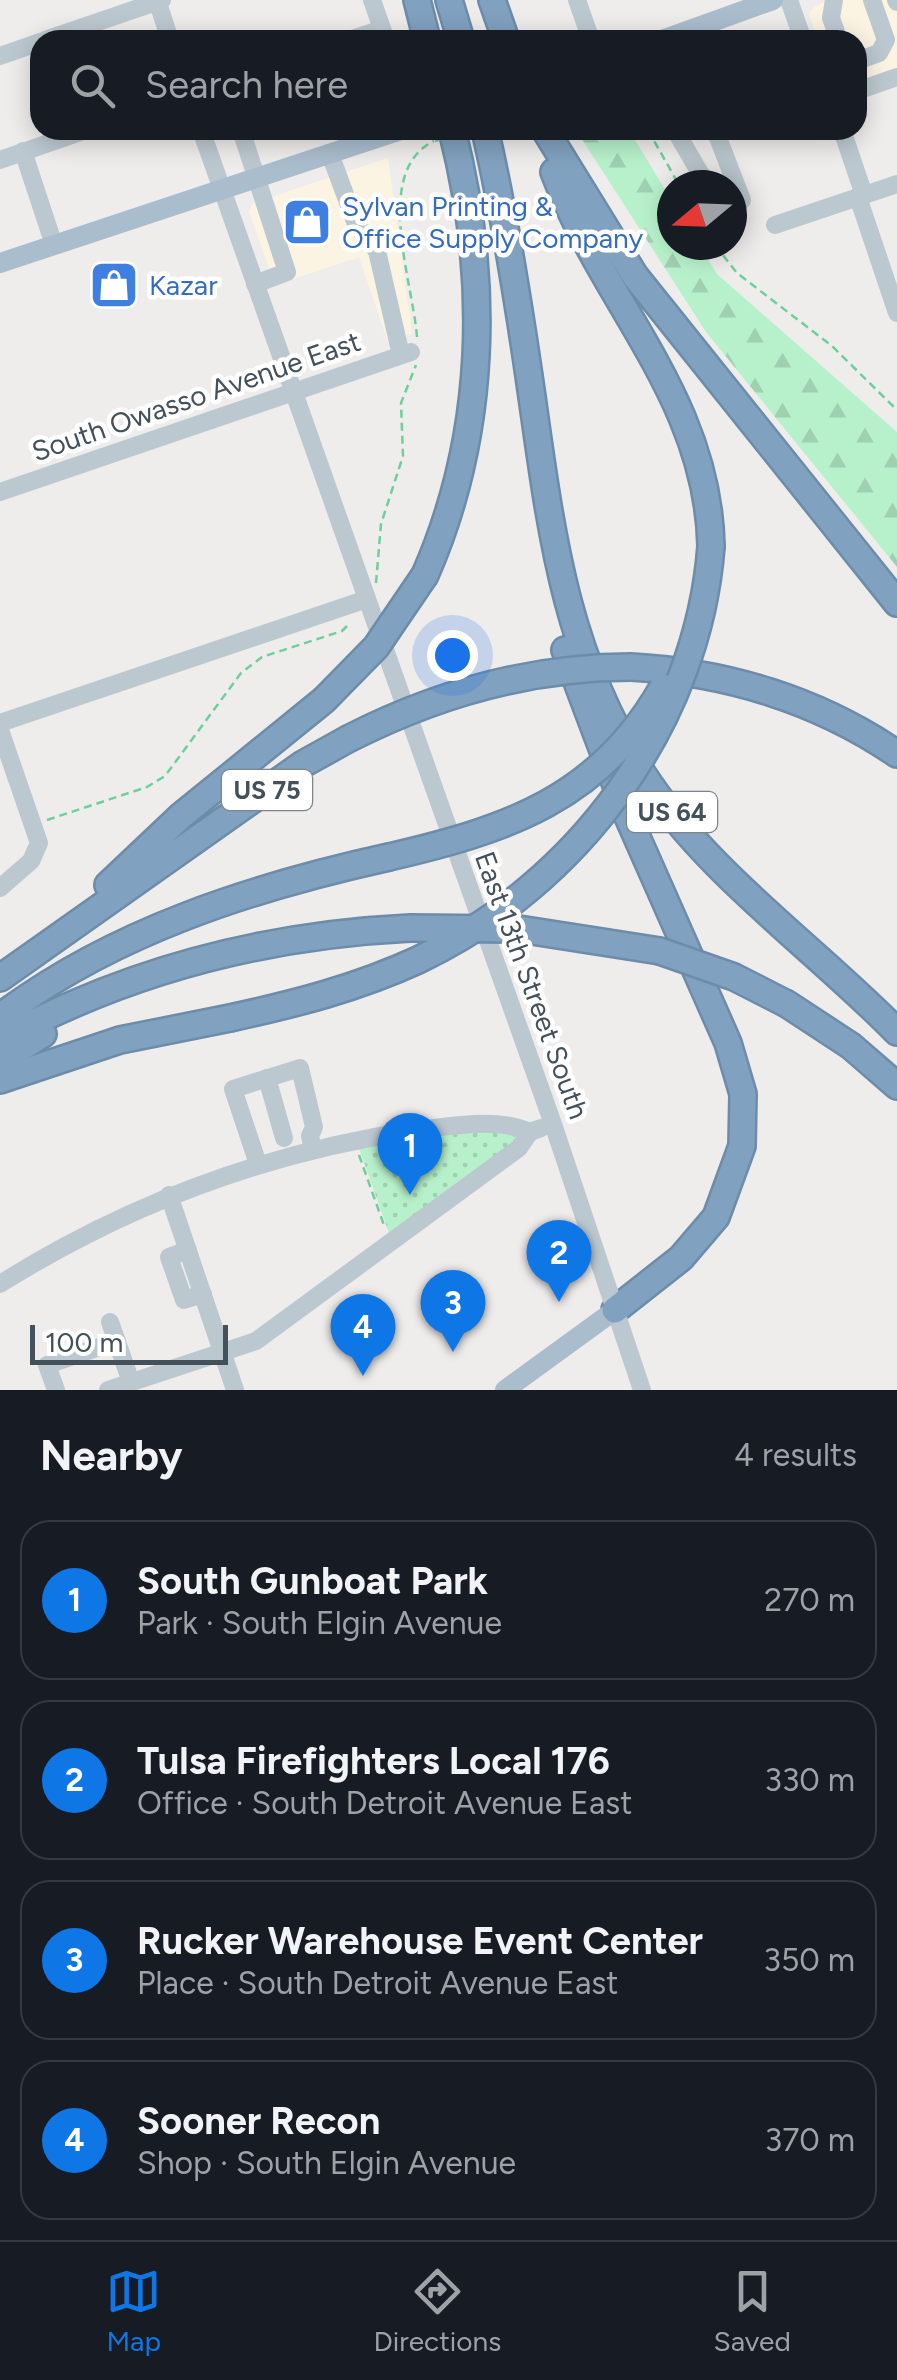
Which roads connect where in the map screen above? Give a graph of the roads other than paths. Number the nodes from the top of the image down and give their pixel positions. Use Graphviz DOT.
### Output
graph roads {
  1 [pos="372,0"];
  2 [pos="417,0"];
  3 [pos="449,0"];
  4 [pos="492,0"];
  5 [pos="577,0"];
  6 [pos="773,0"];
  7 [pos="789,0"];
  8 [pos="834,0"];
  9 [pos="872,0"];
  10 [pos="159,1"];
  11 [pos="75,30"];
  12 [pos="167,30"];
  13 [pos="383,30"];
  14 [pos="425,30"];
  15 [pos="458,30"];
  16 [pos="502,30"];
  17 [pos="588,30"];
  18 [pos="691,30"];
  19 [pos="799,30"];
  20 [pos="835,30"];
  21 [pos="30,46"];
  22 [pos="0,56"];
  23 [pos="867,57"];
  24 [pos="897,77"];
  25 [pos="867,87"];
  26 [pos="57,140"];
  27 [pos="205,140"];
  28 [pos="244,140"];
  29 [pos="371,140"];
  30 [pos="445,140"];
  31 [pos="487,140"];
  32 [pos="545,140"];
  33 [pos="548,140"];
  34 [pos="681,140"];
  35 [pos="719,140"];
  36 [pos="845,140"];
  37 [pos="23,152"];
  38 [pos="330,154"];
  39 [pos="0,160"];
  40 [pos="698,170"];
  41 [pos="730,170"];
  42 [pos="257,178"];
  43 [pos="897,184"];
  44 [pos="222,189"];
  45 [pos="860,196"];
  46 [pos="775,226"];
  47 [pos="54,245"];
  48 [pos="0,263"];
  49 [pos="255,284"];
  50 [pos="896,303"];
  51 [pos="293,392"];
  52 [pos="0,492"];
  53 [pos="548,526"];
  54 [pos="707,547"];
  55 [pos="364,600"];
  56 [pos="897,603"];
  57 [pos="0,726"];
  58 [pos="897,754"];
  59 [pos="0,888"];
  60 [pos="43,948"];
  61 [pos="153,974"];
  62 [pos="0,978"];
  63 [pos="0,1016"];
  64 [pos="897,1032"];
  65 [pos="0,1040"];
  66 [pos="0,1061"];
  67 [pos="267,1078"];
  68 [pos="0,1080"];
  69 [pos="897,1086"];
  70 [pos="553,1124"];
  71 [pos="530,1132"];
  72 [pos="284,1138"];
  73 [pos="313,1149"];
  74 [pos="258,1164"];
  75 [pos="169,1195"];
  76 [pos="0,1284"];
  77 [pos="615,1310"];
  78 [pos="110,1322"];
  79 [pos="117,1342"];
  80 [pos="223,1352"];
  81 [pos="131,1382"];
  82 [pos="56,1390"];
  83 [pos="108,1390"];
  84 [pos="236,1390"];
  85 [pos="505,1390"];
  86 [pos="642,1390"];
  1 -- 13 [label="street"];
  2 -- 14 [label="highway"];
  3 -- 15 [label="highway"];
  4 -- 16 [label="highway"];
  5 -- 17 [label="street"];
  6 -- 18 [label="main road"];
  7 -- 19 [label="street"];
  8 -- 20 [label="street"];
  9 -- 23 [label="street"];
  10 -- 11 [label="street"];
  10 -- 12 [label="street"];
  21 -- 22 [label="street"];
  24 -- 25 [label="street"];
  26 -- 37 [label="street"];
  27 -- 44 [label="street"];
  28 -- 42 [label="street"];
  29 -- 38 [label="main road"];
  30 -- 60 [label="highway, bridge"];
  31 -- 53 [label="highway, US 64"];
  32 -- 54 [label="highway"];
  33 -- 56 [label="highway"];
  34 -- 40 [label="street"];
  35 -- 41 [label="street"];
  36 -- 45 [label="street"];
  37 -- 39 [label="street"];
  37 -- 47 [label="street"];
  38 -- 42 [label="main road"];
  38 -- 51 [label="street, South Owasso Avenue East"];
  42 -- 44 [label="main road"];
  42 -- 49 [label="street"];
  43 -- 45 [label="street"];
  44 -- 47 [label="main road"];
  44 -- 49 [label="street"];
  45 -- 46 [label="street"];
  45 -- 50 [label="street"];
  47 -- 48 [label="main road"];
  49 -- 51 [label="street"];
  51 -- 52 [label="street, South Owasso Avenue East"];
  51 -- 55 [label="street, East 13th Street South"];
  53 -- 64 [label="highway, US 64"];
  53 -- 77 [label="highway"];
  54 -- 63 [label="highway, bridge"];
  54 -- 68 [label="highway, bridge"];
  55 -- 57 [label="street"];
  55 -- 70 [label="street, East 13th Street South"];
  57 -- 59 [label="street"];
  58 -- 60 [label="highway, US 75, bridge"];
  60 -- 62 [label="highway, US 75"];
  61 -- 65 [label="highway"];
  61 -- 66 [label="highway"];
  61 -- 69 [label="highway, bridge"];
  67 -- 72 [label="street"];
  67 -- 73 [label="street"];
  67 -- 74 [label="street"];
  70 -- 71 [label="street"];
  70 -- 77 [label="street, East 13th Street South"];
  71 -- 73 [label="street"];
  71 -- 80 [label="street"];
  73 -- 74 [label="street"];
  74 -- 75 [label="street"];
  75 -- 76 [label="street"];
  75 -- 80 [label="street"];
  77 -- 85 [label="main road"];
  77 -- 86 [label="street, East 13th Street South"];
  78 -- 79 [label="street"];
  79 -- 81 [label="street"];
  79 -- 82 [label="street"];
  80 -- 81 [label="street"];
  80 -- 84 [label="street"];
  81 -- 83 [label="street"];
}
